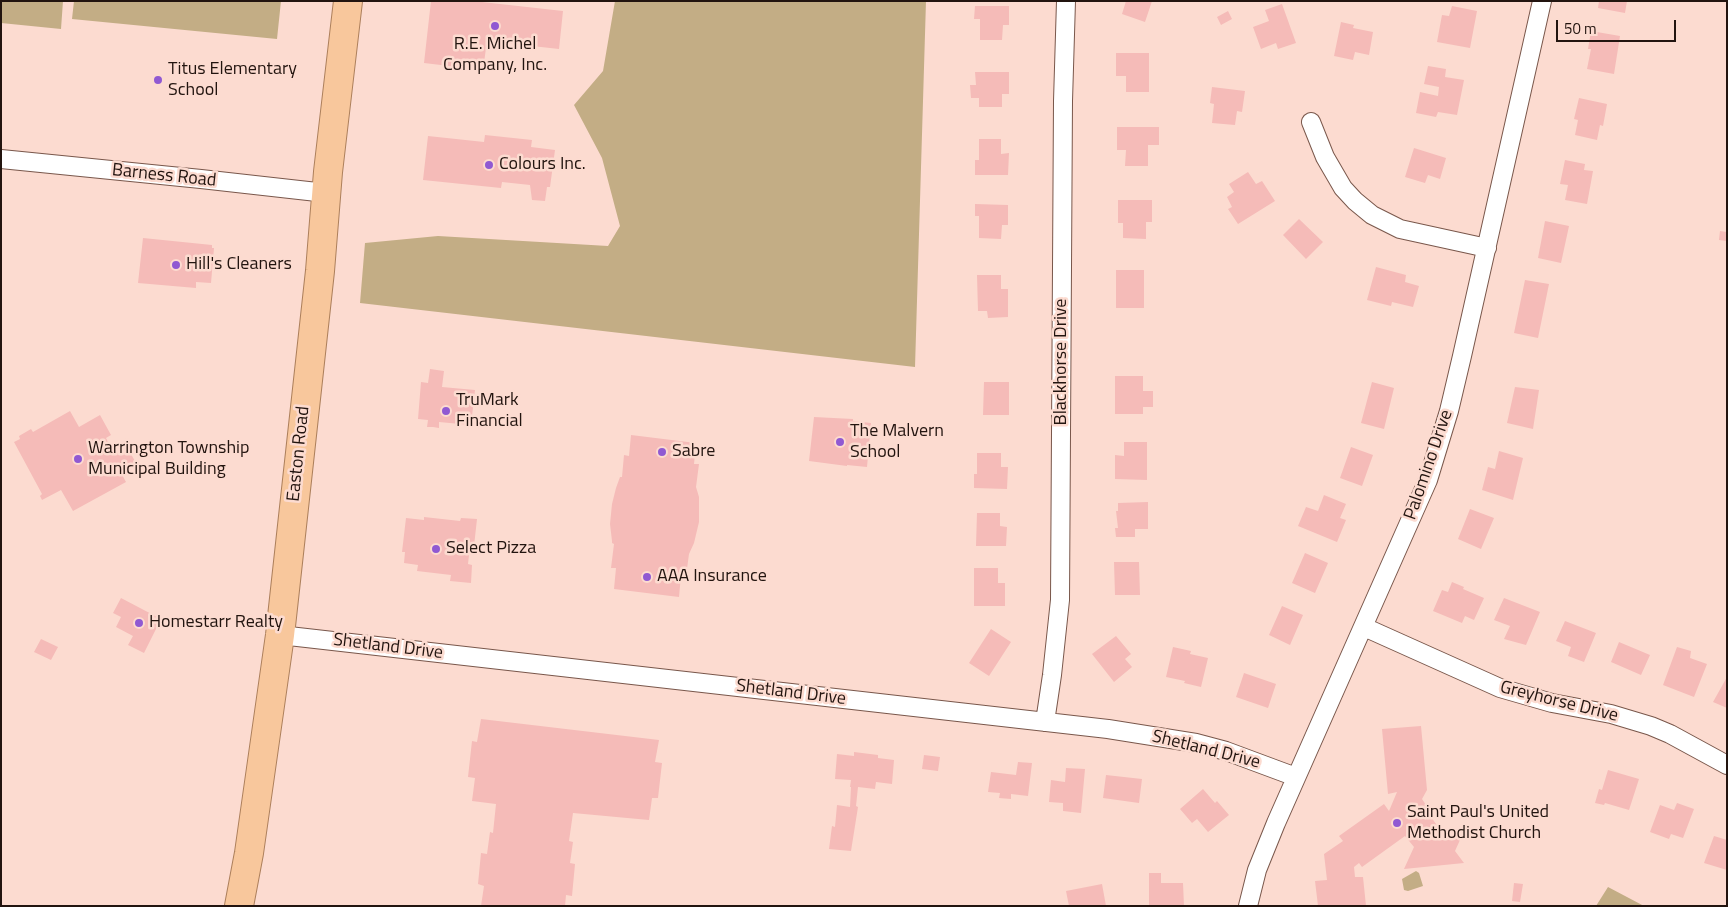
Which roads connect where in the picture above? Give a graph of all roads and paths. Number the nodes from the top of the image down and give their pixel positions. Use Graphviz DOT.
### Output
graph roads {
  1 [pos="348,1"];
  2 [pos="1066,1"];
  3 [pos="1542,1"];
  4 [pos="1311,122"];
  5 [pos="1,159"];
  6 [pos="326,193"];
  7 [pos="1487,248"];
  8 [pos="1364,627"];
  9 [pos="280,634"];
  10 [pos="1045,722"];
  11 [pos="1727,765"];
  12 [pos="1296,777"];
  13 [pos="239,906"];
  14 [pos="1248,906"];
  1 -- 6 [label="highway, Easton Road"];
  2 -- 10 [label="street, Blackhorse Drive"];
  3 -- 7 [label="street, Palomino Drive"];
  4 -- 7 [label="street"];
  5 -- 6 [label="street, Barness Road"];
  6 -- 9 [label="highway, Easton Road"];
  7 -- 8 [label="street, Palomino Drive"];
  8 -- 11 [label="street, Greyhorse Drive"];
  8 -- 12 [label="street, Palomino Drive"];
  9 -- 10 [label="street, Shetland Drive"];
  9 -- 13 [label="highway, Easton Road"];
  10 -- 12 [label="street, Shetland Drive"];
  12 -- 14 [label="street, Palomino Drive"];
}
